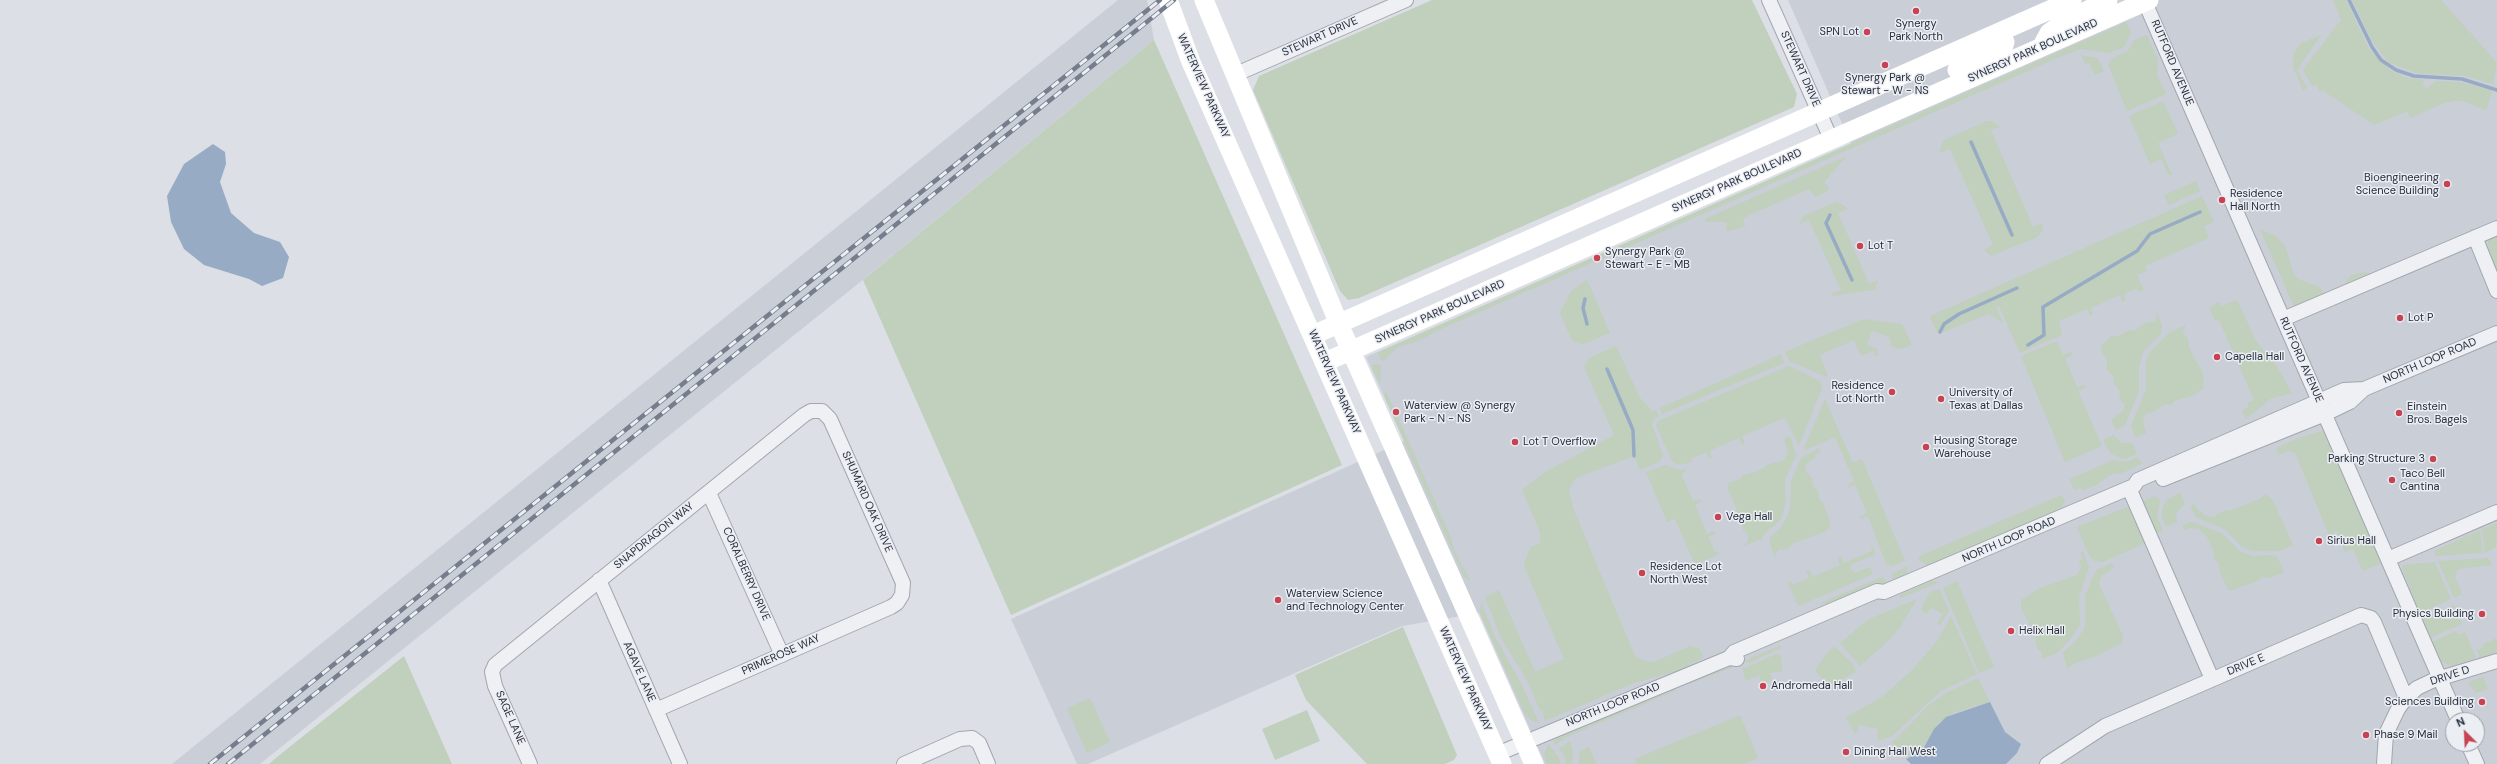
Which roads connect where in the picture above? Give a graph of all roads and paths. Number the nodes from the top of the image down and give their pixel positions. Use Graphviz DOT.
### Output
graph roads {
  1 [pos="1168,0"];
  2 [pos="1204,0"];
  3 [pos="1406,0"];
  4 [pos="1769,0"];
  5 [pos="2072,0"];
  6 [pos="2108,0"];
  7 [pos="2146,0"];
  8 [pos="2000,32"];
  9 [pos="2040,48"];
  10 [pos="1234,75"];
  11 [pos="1913,104"];
  12 [pos="1818,110"];
  13 [pos="1831,139"];
  14 [pos="2497,228"];
  15 [pos="2475,237"];
  16 [pos="2497,290"];
  17 [pos="2283,320"];
  18 [pos="1339,324"];
  19 [pos="2497,333"];
  20 [pos="1313,335"];
  21 [pos="1351,351"];
  22 [pos="1325,362"];
  23 [pos="2322,408"];
  24 [pos="822,411"];
  25 [pos="1397,454"];
  26 [pos="1370,466"];
  27 [pos="2132,487"];
  28 [pos="709,493"];
  29 [pos="2497,512"];
  30 [pos="2388,559"];
  31 [pos="599,580"];
  32 [pos="902,595"];
  33 [pos="782,655"];
  34 [pos="2497,661"];
  35 [pos="492,672"];
  36 [pos="2440,678"];
  37 [pos="2212,679"];
  38 [pos="2406,698"];
  39 [pos="656,710"];
  40 [pos="2455,712"];
  41 [pos="1524,743"];
  42 [pos="2472,752"];
  43 [pos="1500,759"];
  44 [pos="530,764"];
  45 [pos="680,764"];
  46 [pos="904,764"];
  47 [pos="988,764"];
  48 [pos="1534,764"];
  49 [pos="2047,764"];
  50 [pos="2384,764"];
  51 [pos="2477,764"];
  1 -- 20 [label="street, WATERVIEW PARKWAY"];
  2 -- 10 [label="street"];
  3 -- 10 [label="street, STEWART DRIVE"];
  4 -- 12 [label="street, STEWART DRIVE"];
  5 -- 8 [label="street"];
  6 -- 9 [label="street"];
  7 -- 9 [label="street, SYNERGY PARK BOULEVARD"];
  7 -- 17 [label="street, RUTFORD AVENUE"];
  8 -- 11 [label="street"];
  8 -- 12 [label="street"];
  9 -- 11 [label="street, SYNERGY PARK BOULEVARD"];
  10 -- 18 [label="street"];
  11 -- 13 [label="street, SYNERGY PARK BOULEVARD"];
  12 -- 13 [label="street, STEWART DRIVE"];
  12 -- 18 [label="street"];
  13 -- 21 [label="street, SYNERGY PARK BOULEVARD"];
  14 -- 15 [label="street"];
  15 -- 16 [label="street"];
  15 -- 17 [label="street"];
  17 -- 23 [label="street, RUTFORD AVENUE"];
  18 -- 20 [label="street"];
  18 -- 21 [label="street"];
  19 -- 23 [label="street, NORTH LOOP ROAD"];
  20 -- 22 [label="street, WATERVIEW PARKWAY"];
  21 -- 22 [label="street, SYNERGY PARK BOULEVARD"];
  21 -- 25 [label="street"];
  22 -- 26 [label="street, WATERVIEW PARKWAY"];
  23 -- 27 [label="street, NORTH LOOP ROAD"];
  23 -- 30 [label="street, RUTFORD AVENUE"];
  24 -- 28 [label="street, SNAPDRAGON WAY"];
  24 -- 32 [label="street, SHUMARD OAK DRIVE"];
  25 -- 26 [label="street"];
  25 -- 41 [label="street"];
  26 -- 43 [label="street, WATERVIEW PARKWAY"];
  27 -- 37 [label="street"];
  27 -- 41 [label="street, NORTH LOOP ROAD"];
  28 -- 31 [label="street, SNAPDRAGON WAY"];
  28 -- 33 [label="street, CORALBERRY DRIVE"];
  29 -- 30 [label="street"];
  30 -- 36 [label="street, RUTFORD AVENUE"];
  31 -- 35 [label="street, SNAPDRAGON WAY"];
  31 -- 39 [label="street, AGAVE LANE"];
  32 -- 33 [label="street, PRIMEROSE WAY"];
  33 -- 39 [label="street, PRIMEROSE WAY"];
  34 -- 36 [label="street, DRIVE D"];
  35 -- 44 [label="street, SAGE LANE"];
  36 -- 38 [label="street, DRIVE D"];
  36 -- 40 [label="street, RUTFORD AVENUE"];
  37 -- 38 [label="street, DRIVE E"];
  37 -- 49 [label="street, DRIVE E"];
  38 -- 50 [label="street, DRIVE D"];
  39 -- 45 [label="street, AGAVE LANE"];
  41 -- 43 [label="street, NORTH LOOP ROAD"];
  41 -- 48 [label="street"];
  42 -- 51 [label="street"];
  46 -- 47 [label="street"];
}
